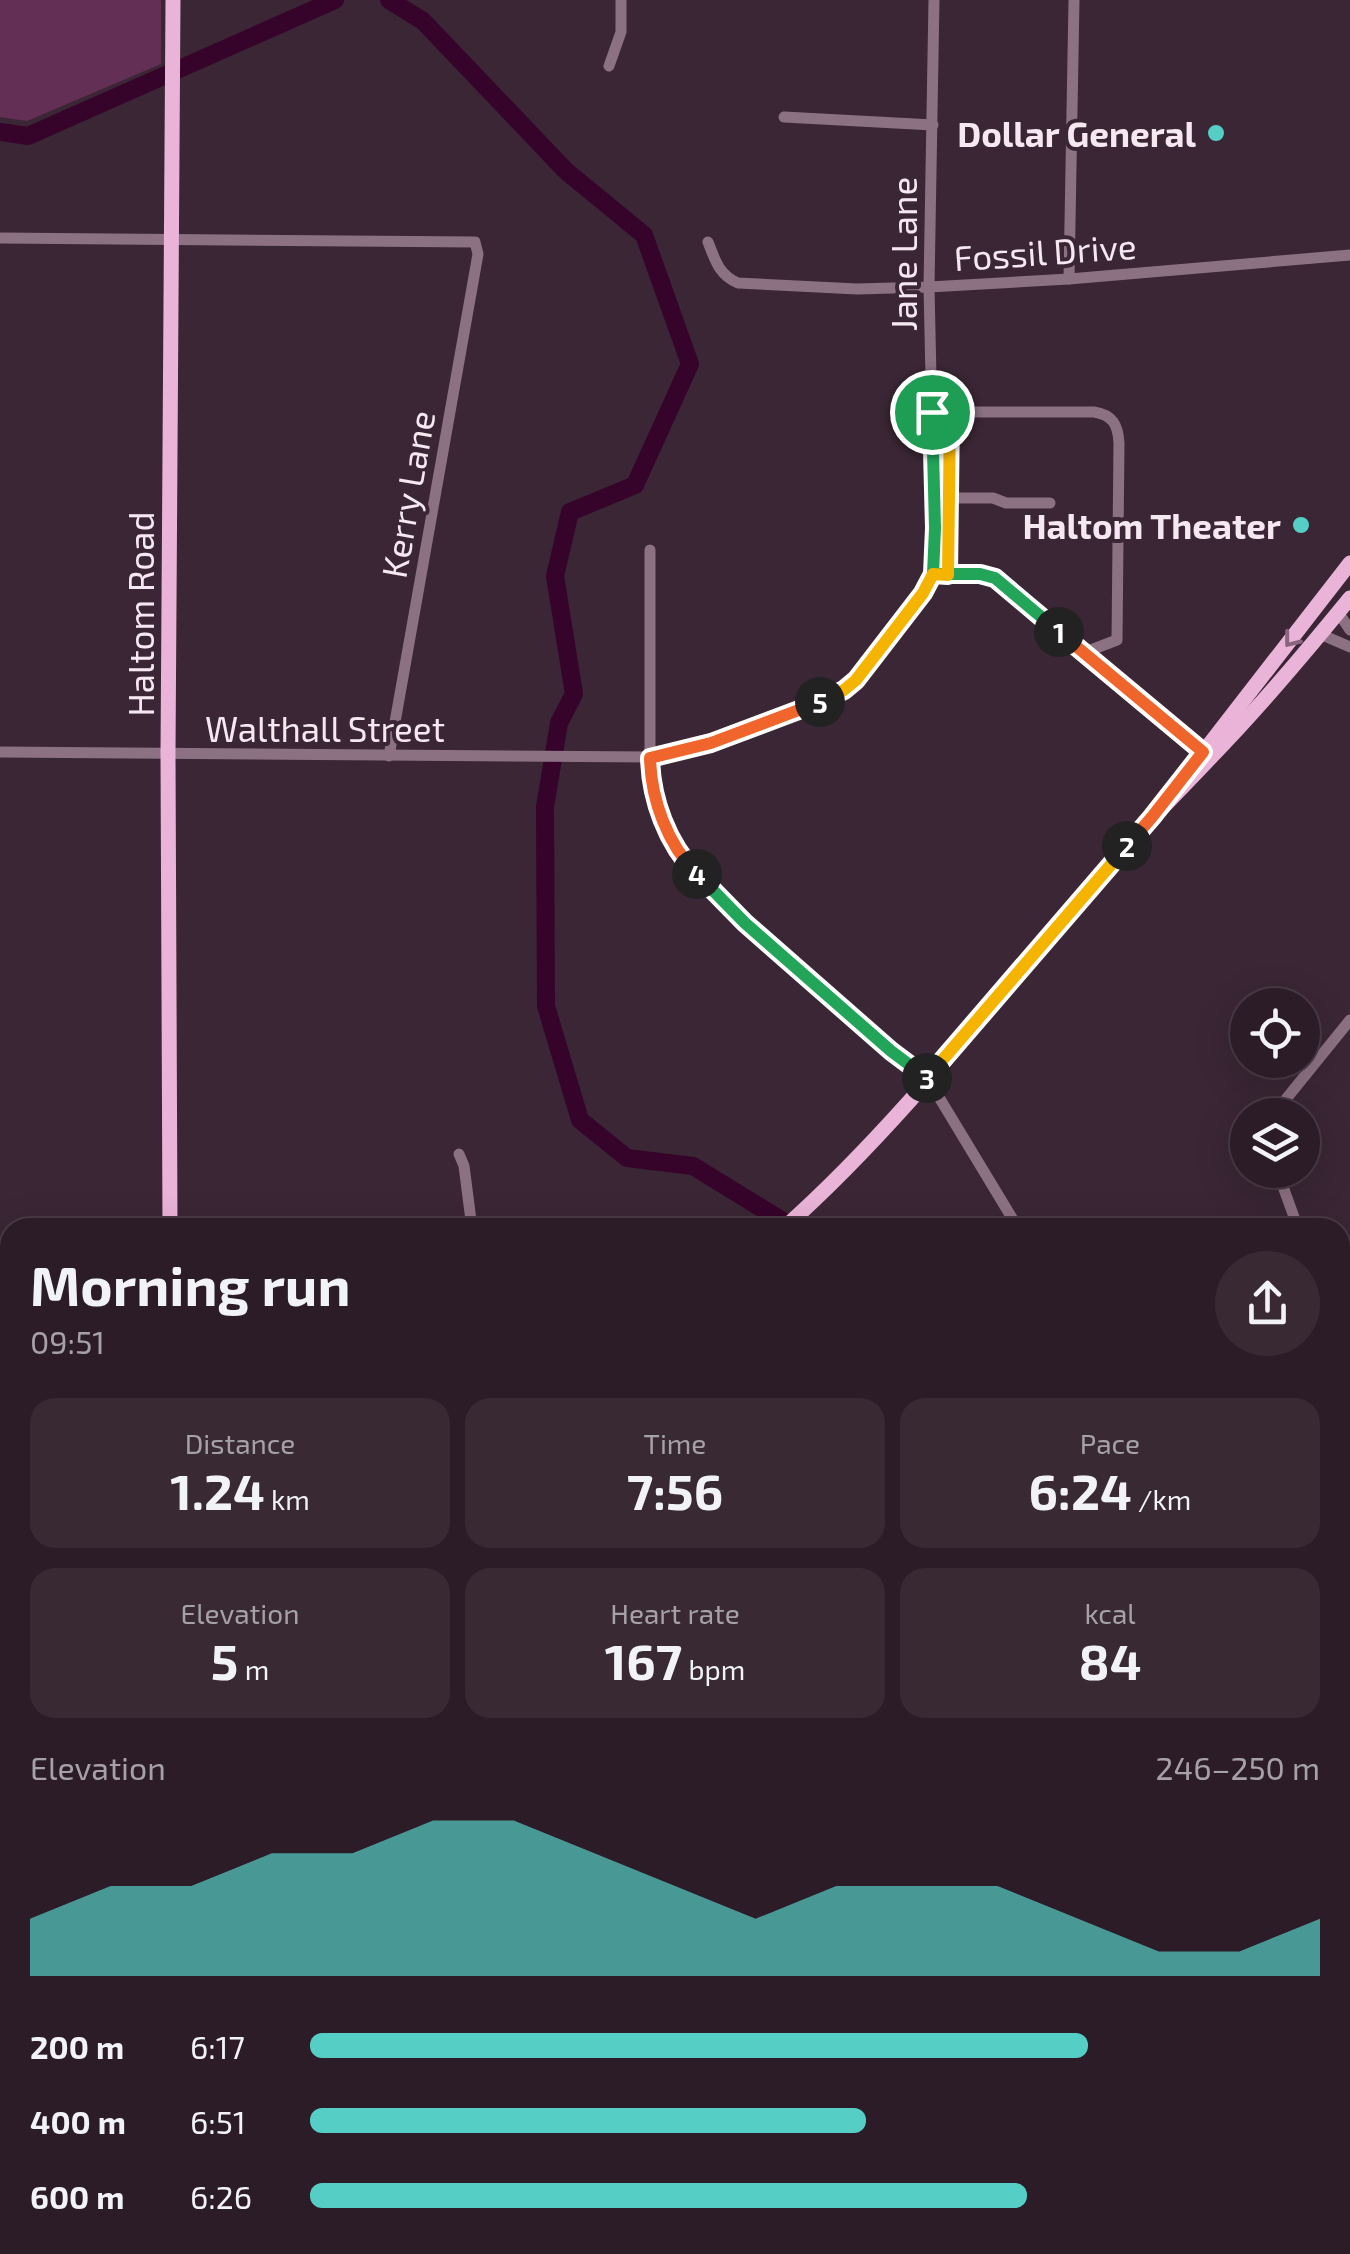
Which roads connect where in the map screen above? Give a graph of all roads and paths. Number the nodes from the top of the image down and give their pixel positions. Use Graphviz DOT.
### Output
graph roads {
  1 [pos="173,0"];
  2 [pos="621,0"];
  3 [pos="934,0"];
  4 [pos="1074,0"];
  5 [pos="610,66"];
  6 [pos="784,117"];
  7 [pos="932,125"];
  8 [pos="0,238"];
  9 [pos="172,238"];
  10 [pos="708,242"];
  11 [pos="1350,256"];
  12 [pos="1069,279"];
  13 [pos="929,287"];
  14 [pos="941,412"];
  15 [pos="949,498"];
  16 [pos="1050,503"];
  17 [pos="650,550"];
  18 [pos="1350,563"];
  19 [pos="948,571"];
  20 [pos="933,574"];
  21 [pos="1350,598"];
  22 [pos="1338,612"];
  23 [pos="1350,630"];
  24 [pos="1320,634"];
  25 [pos="1350,647"];
  26 [pos="1083,653"];
  27 [pos="0,752"];
  28 [pos="1203,752"];
  29 [pos="168,754"];
  30 [pos="389,756"];
  31 [pos="650,758"];
  32 [pos="1152,817"];
  33 [pos="1350,1020"];
  34 [pos="928,1079"];
  35 [pos="1287,1098"];
  36 [pos="459,1154"];
  37 [pos="1284,1188"];
  38 [pos="170,1218"];
  39 [pos="471,1218"];
  40 [pos="795,1218"];
  41 [pos="1012,1218"];
  42 [pos="1295,1218"];
  1 -- 9 [label="main road, Haltom Road"];
  2 -- 5 [label="street"];
  3 -- 7 [label="street, Jane Lane"];
  4 -- 12 [label="street"];
  6 -- 7 [label="street"];
  7 -- 13 [label="street, Jane Lane"];
  8 -- 9 [label="street"];
  9 -- 29 [label="main road, Haltom Road"];
  9 -- 30 [label="street, Kerry Lane"];
  10 -- 13 [label="street, Fossil Drive"];
  11 -- 12 [label="street, Fossil Drive"];
  12 -- 13 [label="street, Fossil Drive"];
  13 -- 14 [label="street, Jane Lane"];
  14 -- 15 [label="street"];
  14 -- 20 [label="street, Jane Lane"];
  14 -- 26 [label="street"];
  15 -- 16 [label="street"];
  15 -- 19 [label="street"];
  17 -- 31 [label="street"];
  18 -- 28 [label="main road, one-way"];
  19 -- 20 [label="street"];
  19 -- 26 [label="street"];
  20 -- 31 [label="street"];
  21 -- 22 [label="main road"];
  22 -- 23 [label="street"];
  22 -- 24 [label="main road"];
  24 -- 25 [label="street"];
  24 -- 32 [label="main road"];
  26 -- 28 [label="street"];
  27 -- 29 [label="street, Walthall Street"];
  28 -- 32 [label="main road"];
  29 -- 30 [label="street, Walthall Street"];
  29 -- 38 [label="main road, Haltom Road"];
  30 -- 31 [label="street, Walthall Street"];
  31 -- 34 [label="street"];
  32 -- 34 [label="main road"];
  33 -- 35 [label="street"];
  34 -- 40 [label="main road"];
  34 -- 41 [label="street"];
  36 -- 39 [label="street"];
  37 -- 42 [label="street"];
}
